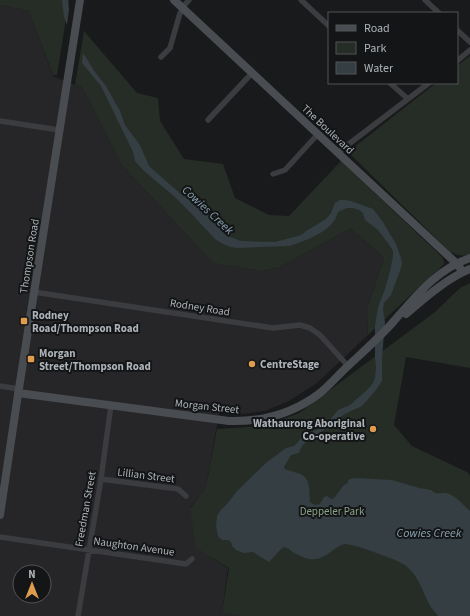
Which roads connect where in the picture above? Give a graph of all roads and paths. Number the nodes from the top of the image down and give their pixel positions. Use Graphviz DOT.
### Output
graph roads {
  1 [pos="80,0"];
  2 [pos="174,0"];
  3 [pos="189,0"];
  4 [pos="301,0"];
  5 [pos="425,0"];
  6 [pos="183,9"];
  7 [pos="438,12"];
  8 [pos="328,25"];
  9 [pos="458,31"];
  10 [pos="470,42"];
  11 [pos="470,50"];
  12 [pos="161,57"];
  13 [pos="458,60"];
  14 [pos="252,73"];
  15 [pos="391,84"];
  16 [pos="428,84"];
  17 [pos="408,99"];
  18 [pos="208,120"];
  19 [pos="0,121"];
  20 [pos="60,130"];
  21 [pos="318,134"];
  22 [pos="338,153"];
  23 [pos="273,174"];
  24 [pos="470,258"];
  25 [pos="456,263"];
  26 [pos="466,270"];
  27 [pos="34,292"];
  28 [pos="387,330"];
  29 [pos="348,366"];
  30 [pos="0,386"];
  31 [pos="19,391"];
  32 [pos="111,405"];
  33 [pos="101,479"];
  34 [pos="186,496"];
  35 [pos="0,515"];
  36 [pos="0,537"];
  37 [pos="88,549"];
  38 [pos="192,560"];
  39 [pos="78,616"];
  1 -- 20 [label="main road, Thompson Road"];
  2 -- 6 [label="main road, The Boulevard"];
  3 -- 6 [label="street"];
  4 -- 8 [label="street"];
  5 -- 7 [label="street"];
  6 -- 12 [label="street"];
  6 -- 14 [label="main road, The Boulevard"];
  9 -- 10 [label="street"];
  11 -- 13 [label="street"];
  14 -- 18 [label="street"];
  14 -- 21 [label="main road, The Boulevard"];
  15 -- 17 [label="street"];
  16 -- 17 [label="street"];
  17 -- 22 [label="street"];
  19 -- 20 [label="street"];
  20 -- 27 [label="main road, Thompson Road"];
  21 -- 22 [label="main road, The Boulevard"];
  21 -- 23 [label="street"];
  22 -- 25 [label="main road, The Boulevard"];
  24 -- 25 [label="main road"];
  25 -- 26 [label="main road, The Boulevard"];
  25 -- 28 [label="main road, Morgan Street"];
  26 -- 28 [label="main road, Morgan Street"];
  27 -- 29 [label="street, Rodney Road"];
  27 -- 31 [label="main road, Thompson Road"];
  28 -- 29 [label="main road, Morgan Street"];
  29 -- 32 [label="main road, Morgan Street"];
  30 -- 31 [label="street, Morgan Street"];
  31 -- 32 [label="main road, Morgan Street"];
  31 -- 35 [label="main road, Thompson Road"];
  32 -- 33 [label="street, Freedman Street"];
  33 -- 34 [label="street, Lillian Street"];
  33 -- 37 [label="street, Freedman Street"];
  36 -- 37 [label="street, Naughton Avenue"];
  37 -- 38 [label="street, Naughton Avenue"];
  37 -- 39 [label="street, Freedman Street"];
}
